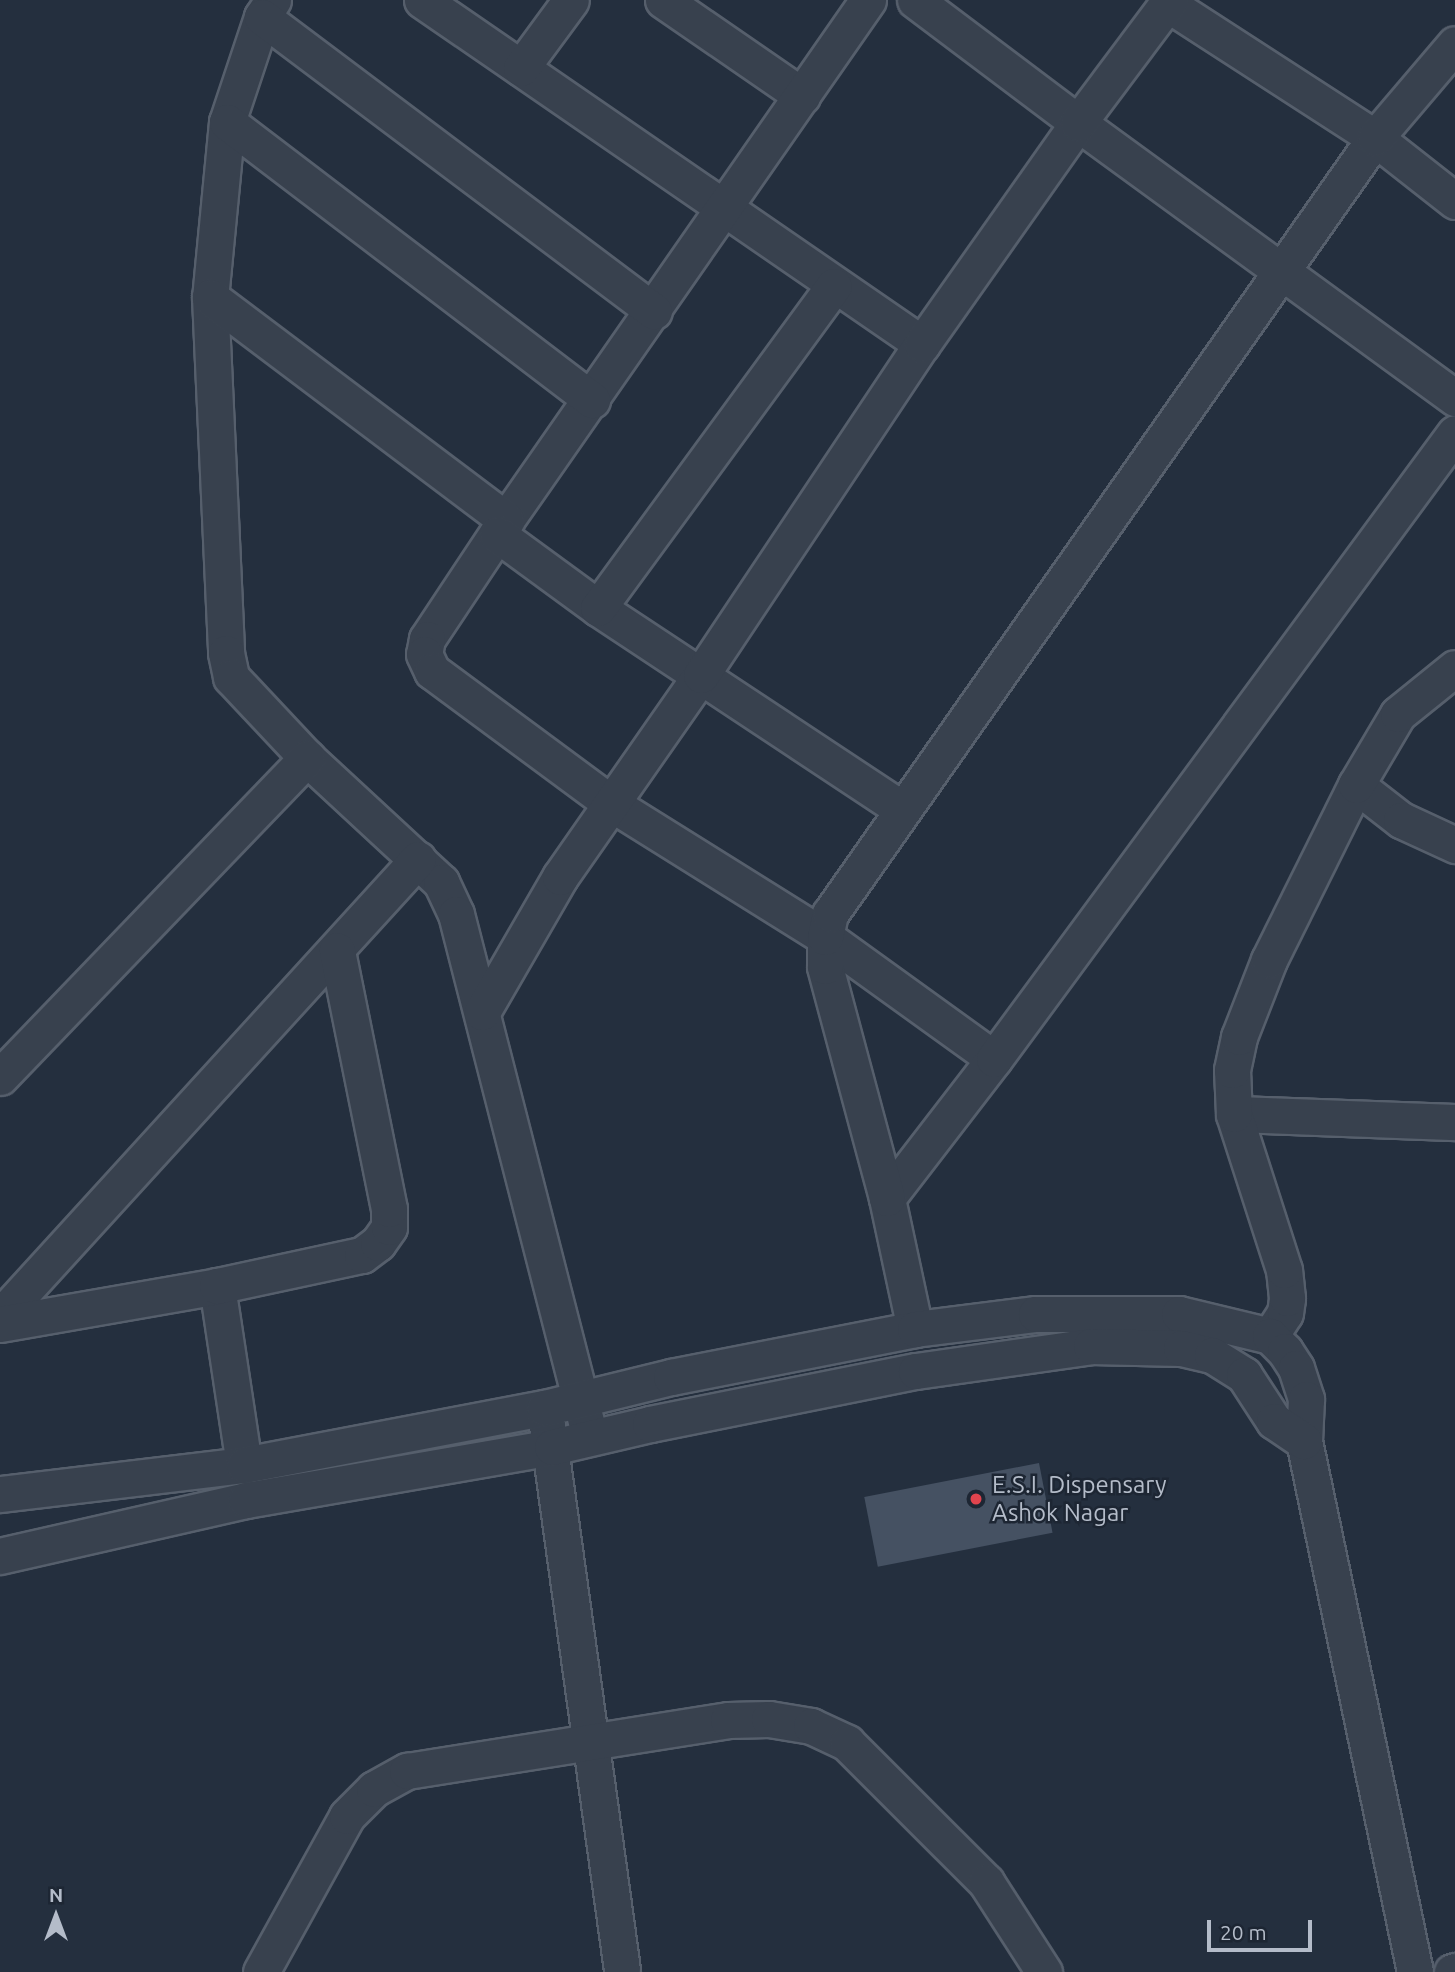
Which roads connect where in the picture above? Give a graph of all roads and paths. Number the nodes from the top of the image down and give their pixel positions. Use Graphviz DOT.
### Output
graph roads {
  1 [pos="422,0"];
  2 [pos="571,0"];
  3 [pos="663,0"];
  4 [pos="868,0"];
  5 [pos="915,0"];
  6 [pos="1169,2"];
  7 [pos="267,8"];
  8 [pos="1455,44"];
  9 [pos="521,68"];
  10 [pos="802,96"];
  11 [pos="227,122"];
  12 [pos="1078,123"];
  13 [pos="1375,138"];
  14 [pos="1455,201"];
  15 [pos="722,206"];
  16 [pos="1281,270"];
  17 [pos="834,286"];
  18 [pos="210,297"];
  19 [pos="654,310"];
  20 [pos="922,344"];
  21 [pos="1455,398"];
  22 [pos="592,400"];
  23 [pos="1455,433"];
  24 [pos="502,527"];
  25 [pos="598,608"];
  26 [pos="1455,668"];
  27 [pos="701,675"];
  28 [pos="307,758"];
  29 [pos="1356,785"];
  30 [pos="612,804"];
  31 [pos="902,809"];
  32 [pos="1455,845"];
  33 [pos="418,859"];
  34 [pos="825,937"];
  35 [pos="337,950"];
  36 [pos="482,1012"];
  37 [pos="994,1059"];
  38 [pos="0,1077"];
  39 [pos="1234,1114"];
  40 [pos="1455,1122"];
  41 [pos="887,1198"];
  42 [pos="217,1286"];
  43 [pos="0,1317"];
  44 [pos="0,1324"];
  45 [pos="915,1329"];
  46 [pos="1270,1336"];
  47 [pos="581,1399"];
  48 [pos="544,1408"];
  49 [pos="590,1437"];
  50 [pos="1304,1441"];
  51 [pos="552,1447"];
  52 [pos="244,1465"];
  53 [pos="0,1494"];
  54 [pos="0,1556"];
  55 [pos="590,1740"];
  56 [pos="623,1971"];
  57 [pos="261,1972"];
  58 [pos="1044,1972"];
  59 [pos="1415,1972"];
  1 -- 9 [label="street"];
  2 -- 9 [label="street"];
  3 -- 10 [label="street"];
  4 -- 10 [label="street"];
  5 -- 12 [label="street"];
  6 -- 12 [label="street"];
  6 -- 13 [label="street"];
  7 -- 11 [label="street"];
  7 -- 19 [label="street"];
  8 -- 13 [label="street"];
  9 -- 15 [label="street"];
  10 -- 15 [label="street"];
  11 -- 18 [label="street"];
  11 -- 22 [label="street"];
  12 -- 16 [label="street"];
  12 -- 20 [label="street"];
  13 -- 14 [label="street"];
  13 -- 16 [label="street"];
  15 -- 17 [label="street"];
  15 -- 19 [label="street"];
  16 -- 21 [label="street"];
  16 -- 31 [label="street"];
  17 -- 20 [label="street"];
  17 -- 25 [label="street"];
  18 -- 24 [label="street"];
  18 -- 28 [label="street"];
  19 -- 22 [label="street"];
  20 -- 27 [label="street"];
  22 -- 24 [label="street"];
  23 -- 37 [label="street"];
  24 -- 25 [label="street"];
  24 -- 30 [label="street"];
  25 -- 27 [label="street"];
  26 -- 29 [label="street"];
  27 -- 30 [label="street"];
  27 -- 31 [label="street"];
  28 -- 33 [label="street"];
  28 -- 38 [label="street"];
  29 -- 32 [label="street"];
  29 -- 39 [label="street"];
  30 -- 34 [label="street"];
  30 -- 36 [label="street"];
  31 -- 34 [label="street"];
  33 -- 35 [label="street"];
  33 -- 36 [label="street"];
  34 -- 37 [label="street"];
  34 -- 41 [label="street"];
  35 -- 42 [label="street"];
  35 -- 43 [label="street"];
  36 -- 47 [label="street"];
  37 -- 41 [label="street"];
  39 -- 40 [label="street"];
  39 -- 46 [label="street"];
  41 -- 45 [label="street"];
  42 -- 44 [label="street"];
  42 -- 52 [label="street"];
  45 -- 46 [label="street"];
  45 -- 47 [label="street"];
  46 -- 50 [label="street"];
  47 -- 48 [label="street"];
  47 -- 49 [label="street"];
  48 -- 51 [label="street"];
  48 -- 52 [label="street"];
  49 -- 50 [label="street"];
  49 -- 51 [label="street"];
  50 -- 59 [label="street"];
  51 -- 54 [label="street"];
  51 -- 55 [label="street"];
  52 -- 53 [label="street"];
  55 -- 56 [label="street"];
  55 -- 57 [label="street"];
  55 -- 58 [label="street"];
}
